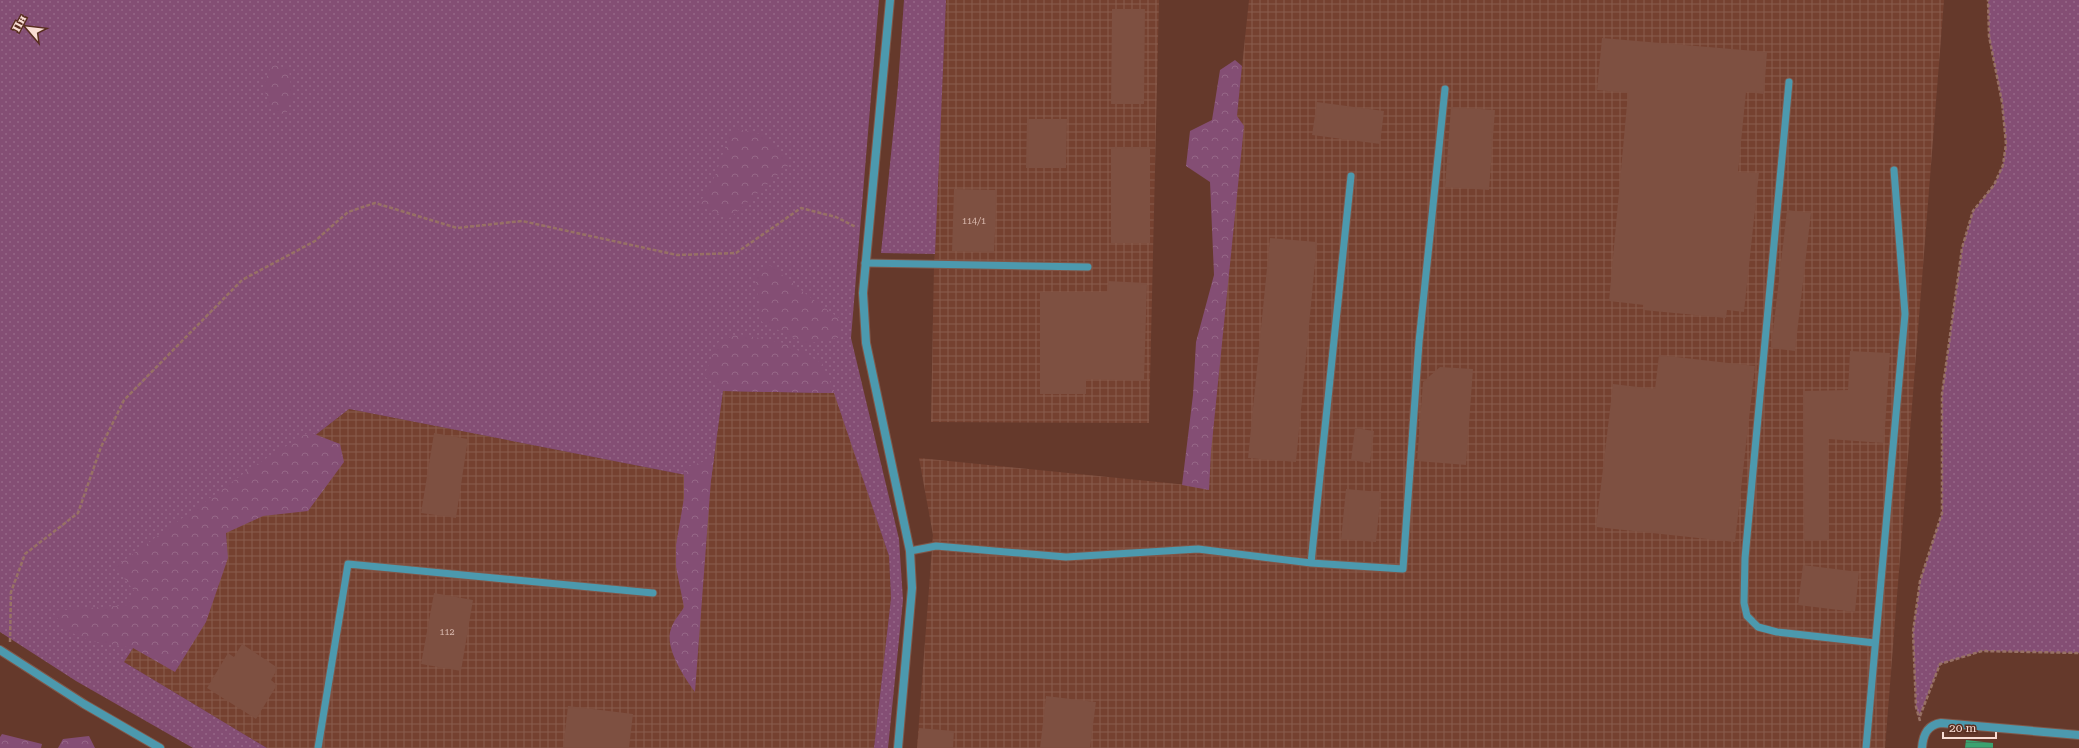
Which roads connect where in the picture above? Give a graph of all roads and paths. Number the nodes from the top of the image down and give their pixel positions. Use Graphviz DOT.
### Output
graph roads {
  1 [pos="890,0"];
  2 [pos="1988,0"];
  3 [pos="1789,82"];
  4 [pos="1445,89"];
  5 [pos="1894,170"];
  6 [pos="1351,176"];
  7 [pos="868,233"];
  8 [pos="865,264"];
  9 [pos="1088,268"];
  10 [pos="910,551"];
  11 [pos="1311,563"];
  12 [pos="652,593"];
  13 [pos="1875,644"];
  14 [pos="0,650"];
  15 [pos="2079,653"];
  16 [pos="10,656"];
  17 [pos="1919,717"];
  18 [pos="1926,732"];
  19 [pos="2079,735"];
  20 [pos="160,748"];
  21 [pos="318,748"];
  22 [pos="898,748"];
  23 [pos="1866,748"];
  24 [pos="1922,748"];
  1 -- 7 [label="street"];
  2 -- 17 [label="path"];
  3 -- 13 [label="lane"];
  4 -- 11 [label="lane"];
  5 -- 13 [label="lane"];
  6 -- 11 [label="lane"];
  7 -- 8 [label="street"];
  7 -- 16 [label="path"];
  8 -- 9 [label="lane"];
  8 -- 10 [label="street"];
  10 -- 11 [label="lane"];
  10 -- 22 [label="street"];
  12 -- 21 [label="lane"];
  13 -- 23 [label="lane"];
  14 -- 16 [label="street"];
  15 -- 17 [label="path"];
  16 -- 20 [label="street"];
  17 -- 18 [label="path"];
  18 -- 19 [label="street"];
  18 -- 24 [label="street"];
}
